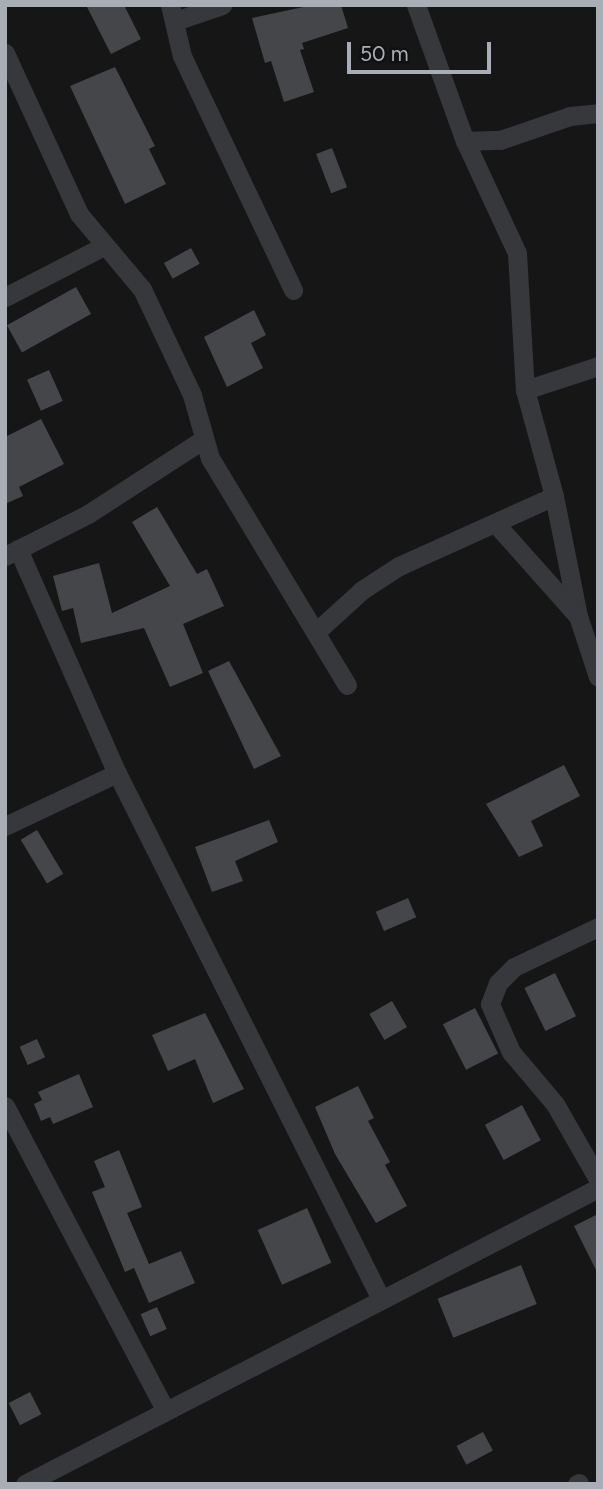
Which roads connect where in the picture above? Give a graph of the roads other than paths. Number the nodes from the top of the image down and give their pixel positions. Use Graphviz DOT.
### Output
graph roads {
  1 [pos="222,5"];
  2 [pos="416,5"];
  3 [pos="173,13"];
  4 [pos="5,53"];
  5 [pos="598,113"];
  6 [pos="465,141"];
  7 [pos="104,246"];
  8 [pos="293,290"];
  9 [pos="5,297"];
  10 [pos="598,366"];
  11 [pos="525,390"];
  12 [pos="204,439"];
  13 [pos="554,496"];
  14 [pos="495,523"];
  15 [pos="12,553"];
  16 [pos="578,616"];
  17 [pos="316,632"];
  18 [pos="598,677"];
  19 [pos="347,685"];
  20 [pos="117,773"];
  21 [pos="5,826"];
  22 [pos="598,927"];
  23 [pos="5,1106"];
  24 [pos="598,1179"];
  25 [pos="598,1188"];
  26 [pos="381,1298"];
  27 [pos="164,1408"];
  28 [pos="25,1484"];
  1 -- 3 [label="street"];
  2 -- 6 [label="street"];
  3 -- 8 [label="street"];
  4 -- 7 [label="street"];
  5 -- 6 [label="street"];
  6 -- 11 [label="street"];
  7 -- 9 [label="street"];
  7 -- 12 [label="street"];
  10 -- 11 [label="street"];
  11 -- 13 [label="street"];
  12 -- 15 [label="street"];
  12 -- 17 [label="street"];
  13 -- 14 [label="street"];
  13 -- 16 [label="street"];
  14 -- 16 [label="street"];
  14 -- 17 [label="street"];
  15 -- 20 [label="street"];
  16 -- 18 [label="street"];
  17 -- 19 [label="street"];
  20 -- 21 [label="street"];
  20 -- 26 [label="street"];
  22 -- 24 [label="street"];
  23 -- 27 [label="street"];
  25 -- 26 [label="street"];
  26 -- 27 [label="street"];
  27 -- 28 [label="street"];
}
